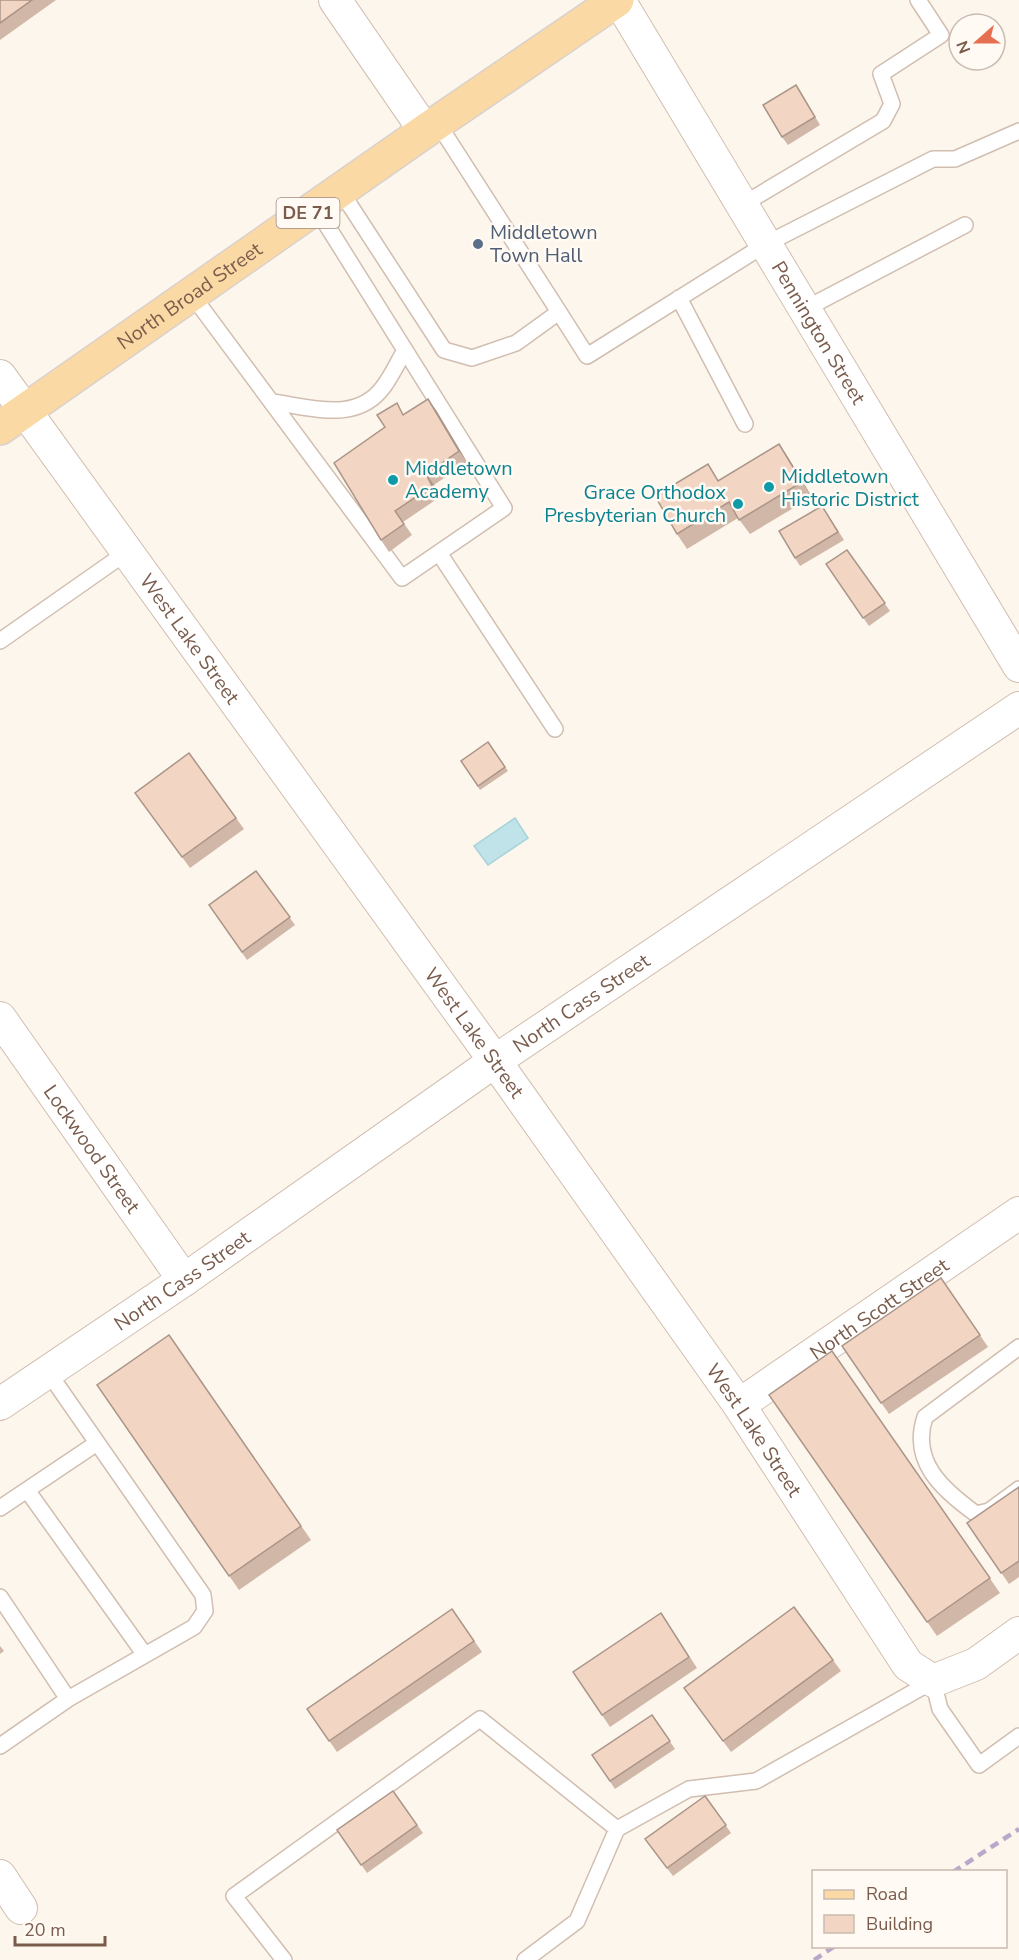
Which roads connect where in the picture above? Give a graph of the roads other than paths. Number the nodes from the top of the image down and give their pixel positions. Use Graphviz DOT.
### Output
graph roads {
  1 [pos="335,0"];
  2 [pos="618,0"];
  3 [pos="918,0"];
  4 [pos="431,127"];
  5 [pos="1019,131"];
  6 [pos="328,199"];
  7 [pos="742,205"];
  8 [pos="965,225"];
  9 [pos="766,244"];
  10 [pos="192,295"];
  11 [pos="679,298"];
  12 [pos="804,309"];
  13 [pos="559,312"];
  14 [pos="405,350"];
  15 [pos="0,376"];
  16 [pos="272,402"];
  17 [pos="12,419"];
  18 [pos="745,424"];
  19 [pos="127,552"];
  20 [pos="439,553"];
  21 [pos="0,641"];
  22 [pos="1019,666"];
  23 [pos="1019,708"];
  24 [pos="555,729"];
  25 [pos="0,1018"];
  26 [pos="495,1061"];
  27 [pos="1019,1213"];
  28 [pos="184,1280"];
  29 [pos="1019,1347"];
  30 [pos="48,1372"];
  31 [pos="0,1404"];
  32 [pos="739,1405"];
  33 [pos="97,1443"];
  34 [pos="1019,1489"];
  35 [pos="27,1490"];
  36 [pos="0,1508"];
  37 [pos="0,1597"];
  38 [pos="1019,1633"];
  39 [pos="145,1655"];
  40 [pos="921,1673"];
  41 [pos="68,1699"];
  42 [pos="1019,1736"];
  43 [pos="0,1746"];
  44 [pos="617,1829"];
  45 [pos="0,1876"];
  46 [pos="21,1908"];
  47 [pos="284,1960"];
  48 [pos="525,1960"];
  1 -- 4 [label="street"];
  2 -- 4 [label="main road, North Broad Street / DE 71"];
  2 -- 7 [label="street, Pennington Street"];
  3 -- 7 [label="lane"];
  4 -- 6 [label="main road, North Broad Street / DE 71"];
  4 -- 13 [label="lane"];
  5 -- 9 [label="lane"];
  6 -- 10 [label="main road, North Broad Street / DE 71"];
  6 -- 13 [label="lane"];
  6 -- 14 [label="lane"];
  7 -- 9 [label="street, Pennington Street"];
  8 -- 12 [label="lane"];
  9 -- 11 [label="lane"];
  9 -- 12 [label="street, Pennington Street"];
  10 -- 16 [label="lane"];
  10 -- 17 [label="main road, North Broad Street / DE 71"];
  11 -- 13 [label="lane"];
  11 -- 18 [label="lane"];
  12 -- 22 [label="street, Pennington Street"];
  14 -- 16 [label="lane"];
  14 -- 20 [label="lane"];
  15 -- 17 [label="street, West Lake Street"];
  16 -- 20 [label="lane"];
  17 -- 19 [label="street, West Lake Street"];
  19 -- 21 [label="lane"];
  19 -- 26 [label="street, West Lake Street"];
  20 -- 24 [label="lane"];
  23 -- 26 [label="street, North Cass Street"];
  25 -- 28 [label="street, Lockwood Street"];
  26 -- 28 [label="street, North Cass Street"];
  26 -- 32 [label="street, West Lake Street"];
  27 -- 32 [label="street, North Scott Street"];
  28 -- 30 [label="street, North Cass Street"];
  29 -- 34 [label="lane"];
  30 -- 31 [label="street, North Cass Street"];
  30 -- 33 [label="lane"];
  32 -- 40 [label="street, West Lake Street"];
  33 -- 35 [label="lane"];
  33 -- 39 [label="lane"];
  35 -- 36 [label="lane"];
  35 -- 39 [label="lane"];
  37 -- 41 [label="lane"];
  38 -- 40 [label="street"];
  39 -- 41 [label="lane"];
  40 -- 42 [label="lane"];
  40 -- 44 [label="lane"];
  41 -- 43 [label="lane"];
  44 -- 47 [label="lane"];
  44 -- 48 [label="lane"];
  45 -- 46 [label="street"];
}
